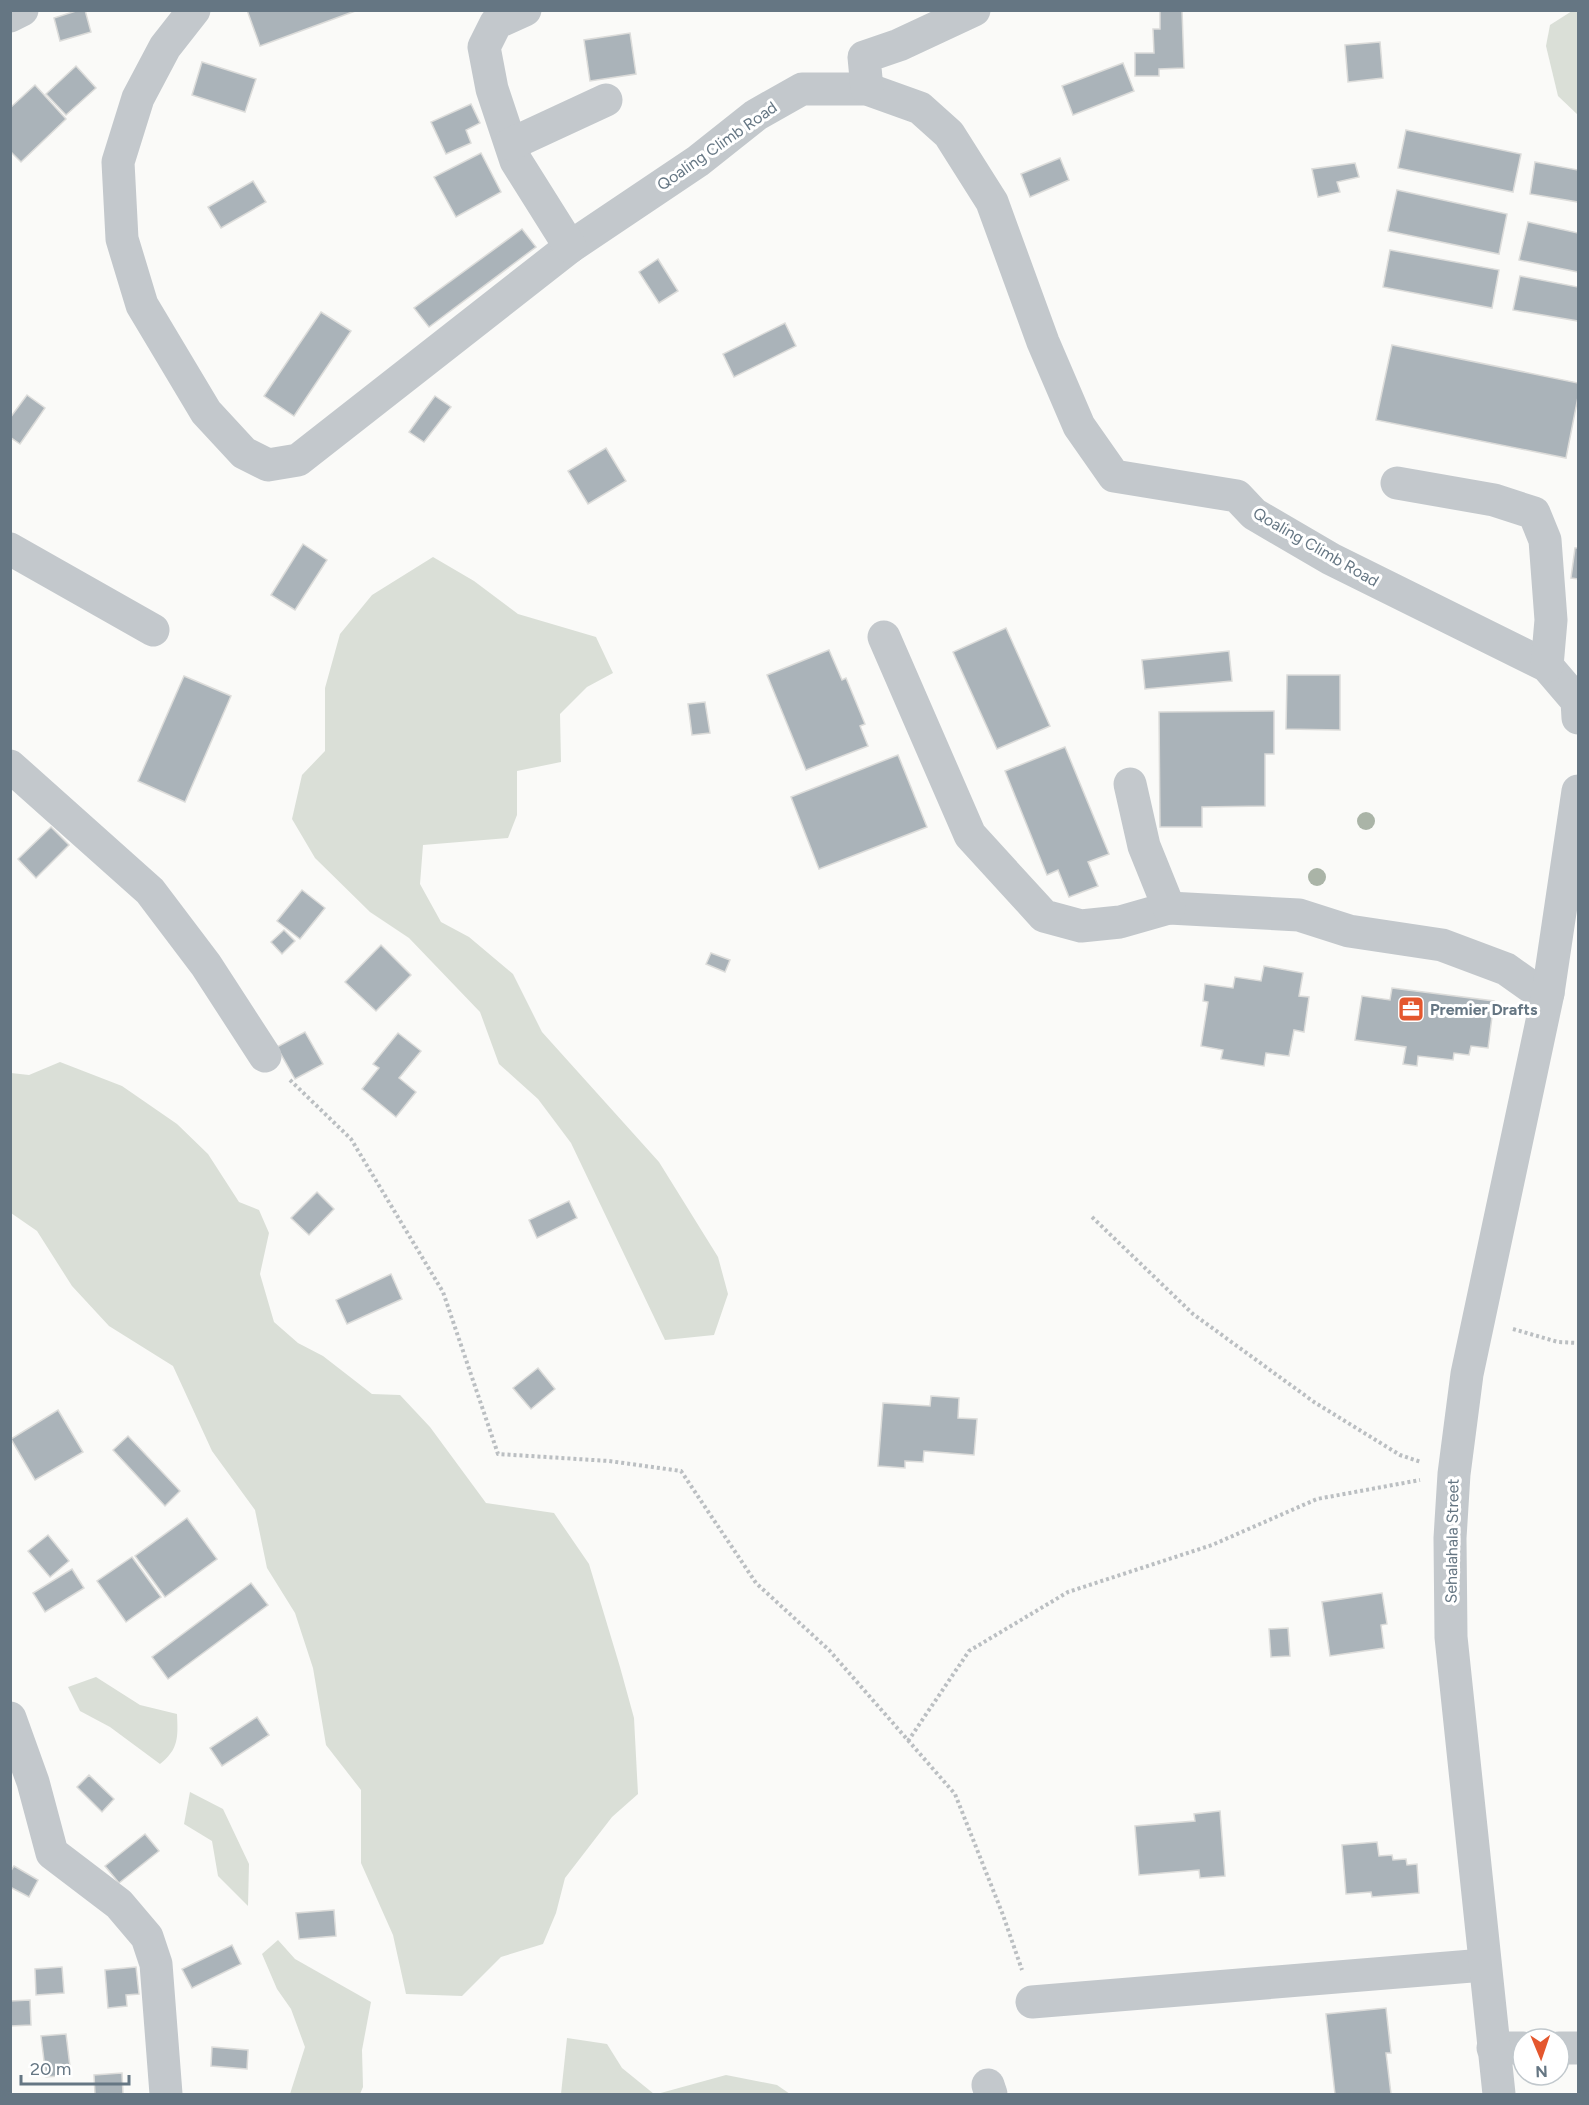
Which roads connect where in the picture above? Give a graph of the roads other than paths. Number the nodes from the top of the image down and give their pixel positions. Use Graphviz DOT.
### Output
graph roads {
  1 [pos="22,10"];
  2 [pos="194,10"];
  3 [pos="525,10"];
  4 [pos="974,10"];
  5 [pos="10,16"];
  6 [pos="867,89"];
  7 [pos="606,100"];
  8 [pos="511,144"];
  9 [pos="570,247"];
  10 [pos="1397,483"];
  11 [pos="10,549"];
  12 [pos="153,630"];
  13 [pos="884,637"];
  14 [pos="1547,666"];
  15 [pos="1578,706"];
  16 [pos="10,766"];
  17 [pos="1130,784"];
  18 [pos="1578,790"];
  19 [pos="1169,908"];
  20 [pos="1548,993"];
  21 [pos="265,1056"];
  22 [pos="10,1718"];
  23 [pos="1484,1965"];
  24 [pos="1032,2002"];
  25 [pos="1508,2048"];
  26 [pos="166,2094"];
  27 [pos="1499,2094"];
  1 -- 5 [label="street"];
  2 -- 9 [label="street, Qoaling Climb Road"];
  3 -- 8 [label="street"];
  4 -- 6 [label="street"];
  6 -- 9 [label="street, Qoaling Climb Road"];
  6 -- 14 [label="street, Qoaling Climb Road"];
  7 -- 8 [label="street"];
  8 -- 9 [label="street"];
  10 -- 14 [label="street"];
  11 -- 12 [label="street"];
  13 -- 19 [label="street"];
  14 -- 15 [label="street, Qoaling Climb Road"];
  16 -- 21 [label="street"];
  17 -- 19 [label="street"];
  18 -- 20 [label="street"];
  19 -- 20 [label="street"];
  20 -- 23 [label="street, Sehalahala Street"];
  22 -- 26 [label="street"];
  23 -- 24 [label="street"];
  23 -- 25 [label="street, Sehalahala Street"];
  25 -- 27 [label="street, Sehalahala Street"];
}
